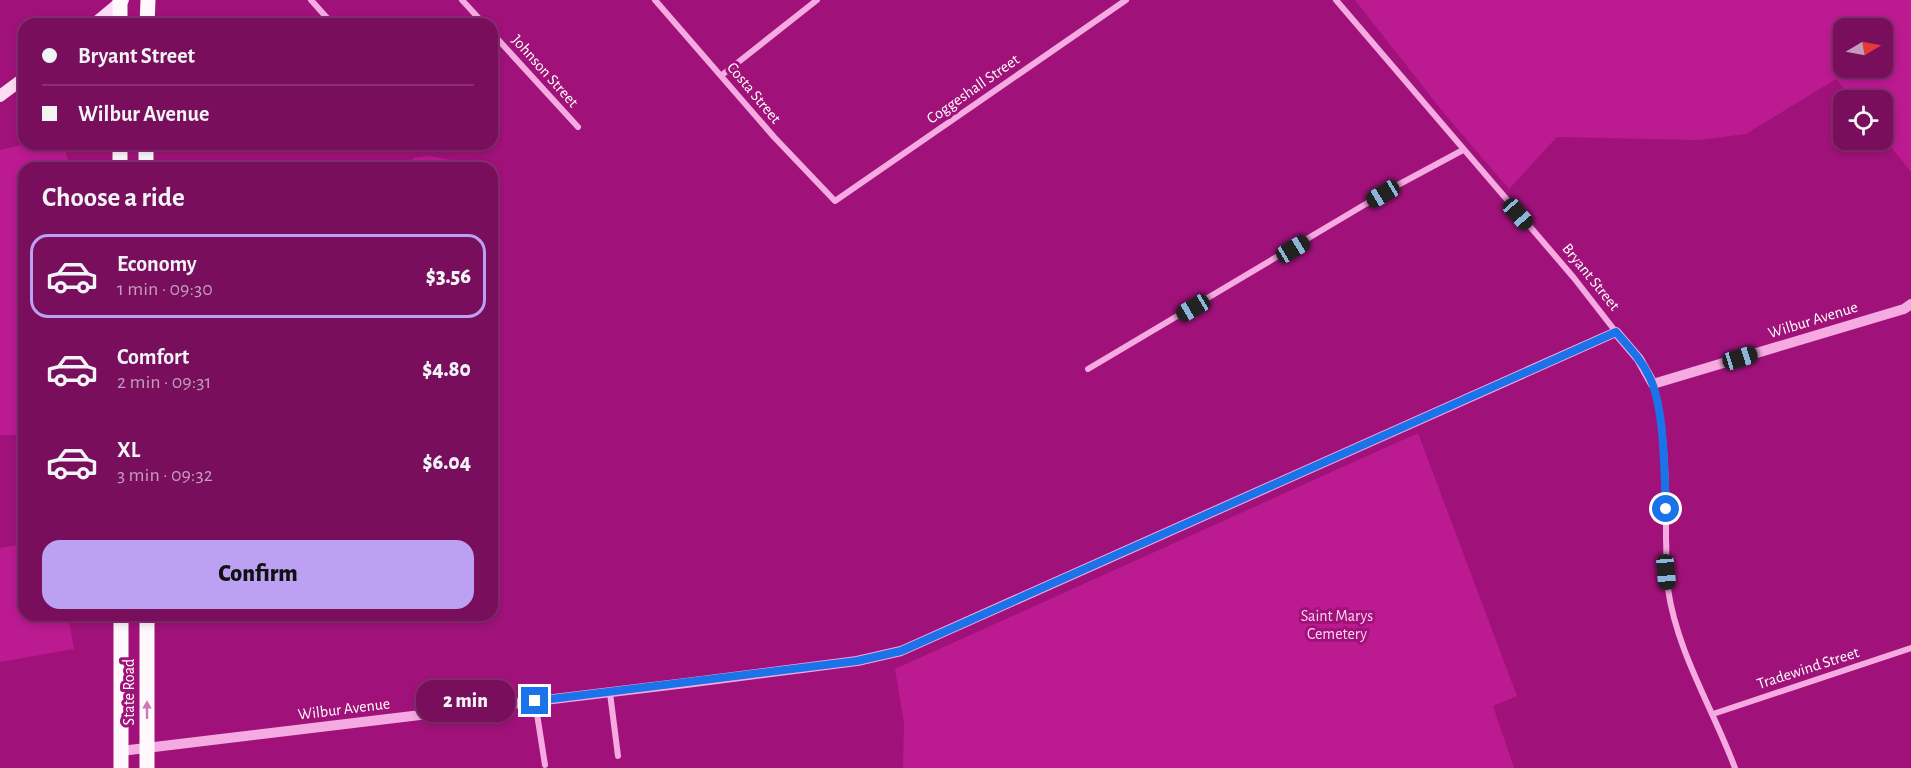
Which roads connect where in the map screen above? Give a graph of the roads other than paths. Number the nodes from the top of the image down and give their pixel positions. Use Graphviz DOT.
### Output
graph roads {
  1 [pos="147,0"];
  2 [pos="311,0"];
  3 [pos="462,0"];
  4 [pos="655,0"];
  5 [pos="817,0"];
  6 [pos="1126,0"];
  7 [pos="1336,0"];
  8 [pos="121,1"];
  9 [pos="101,18"];
  10 [pos="120,18"];
  11 [pos="147,18"];
  12 [pos="327,18"];
  13 [pos="478,18"];
  14 [pos="498,40"];
  15 [pos="722,75"];
  16 [pos="18,82"];
  17 [pos="0,95"];
  18 [pos="578,128"];
  19 [pos="1463,150"];
  20 [pos="836,201"];
  21 [pos="1911,304"];
  22 [pos="1616,332"];
  23 [pos="1088,369"];
  24 [pos="1653,384"];
  25 [pos="121,621"];
  26 [pos="147,621"];
  27 [pos="1911,648"];
  28 [pos="610,693"];
  29 [pos="535,701"];
  30 [pos="1713,714"];
  31 [pos="147,749"];
  32 [pos="121,751"];
  33 [pos="618,756"];
  34 [pos="545,765"];
  35 [pos="122,768"];
  36 [pos="147,768"];
  37 [pos="1735,768"];
  1 -- 11 [label="main road"];
  2 -- 12 [label="street"];
  3 -- 13 [label="street"];
  4 -- 15 [label="street, Costa Street"];
  5 -- 15 [label="street"];
  6 -- 20 [label="street, Coggeshall Street"];
  7 -- 19 [label="street, Bryant Street"];
  8 -- 9 [label="main road"];
  8 -- 10 [label="main road"];
  14 -- 18 [label="street, Johnson Street"];
  15 -- 20 [label="street, Costa Street"];
  16 -- 17 [label="main road"];
  19 -- 22 [label="street, Bryant Street"];
  19 -- 23 [label="street"];
  21 -- 24 [label="street, Wilbur Avenue"];
  22 -- 24 [label="street, Bryant Street"];
  22 -- 28 [label="street, Wilbur Avenue"];
  24 -- 30 [label="street, Bryant Street"];
  25 -- 32 [label="main road, State Road"];
  31 -- 26 [label="main road, State Road, one-way"];
  27 -- 30 [label="street, Tradewind Street"];
  28 -- 29 [label="street, Wilbur Avenue"];
  28 -- 33 [label="street"];
  29 -- 31 [label="street, Wilbur Avenue"];
  29 -- 34 [label="street"];
  30 -- 37 [label="street, Bryant Street"];
  31 -- 32 [label="street, Wilbur Avenue"];
  31 -- 36 [label="main road, State Road"];
  32 -- 35 [label="main road, State Road"];
}
